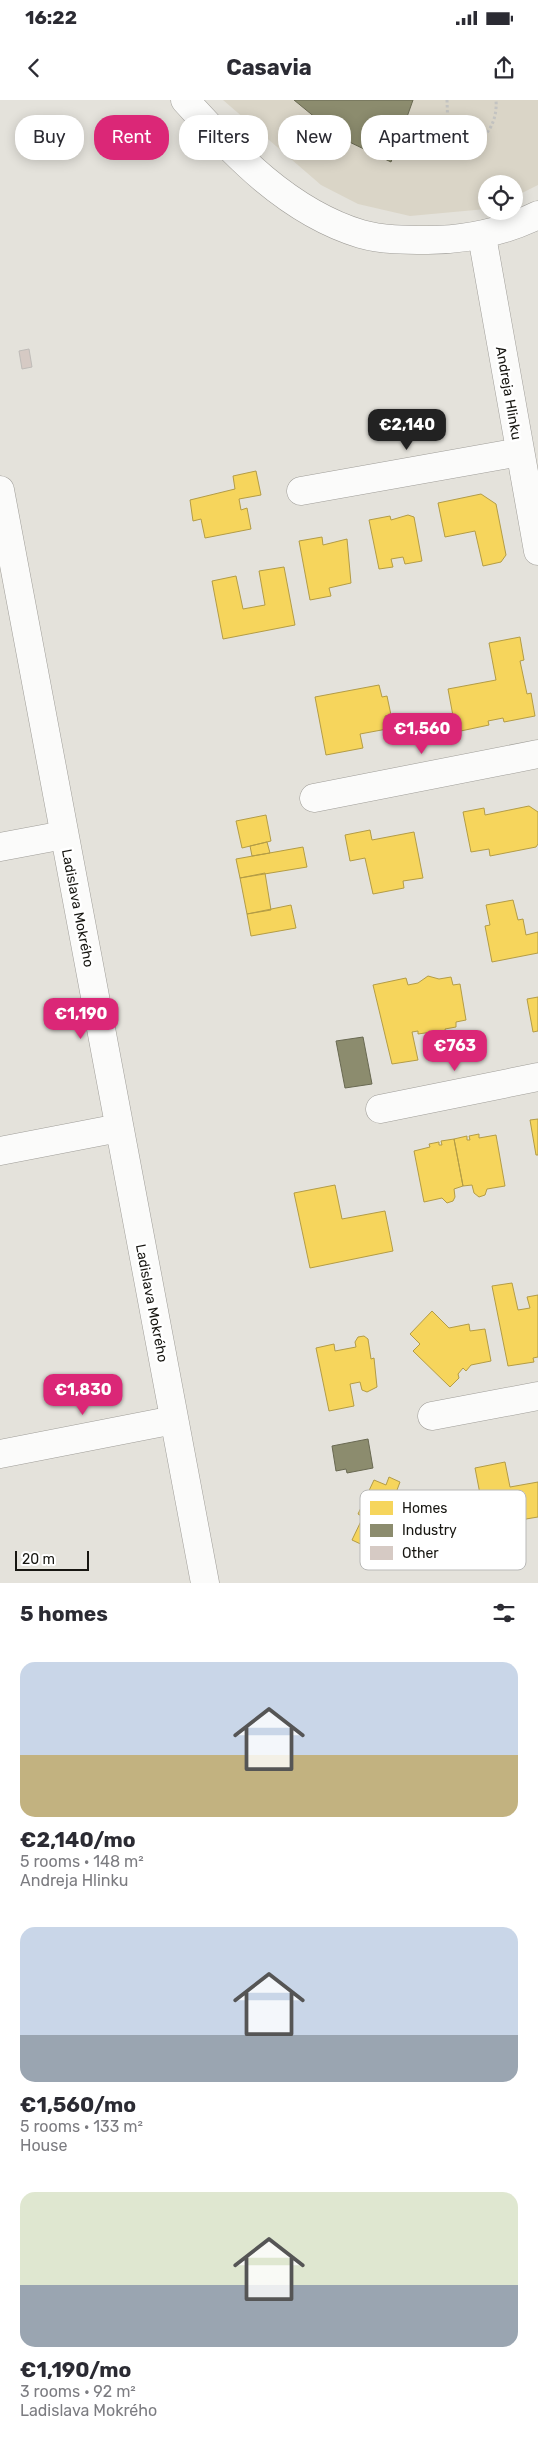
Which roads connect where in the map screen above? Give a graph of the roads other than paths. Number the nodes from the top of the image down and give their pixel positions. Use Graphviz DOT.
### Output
graph roads {
  1 [pos="185,100"];
  2 [pos="538,215"];
  3 [pos="482,236"];
  4 [pos="520,452"];
  5 [pos="0,490"];
  6 [pos="301,491"];
  7 [pos="5,543"];
  8 [pos="538,551"];
  9 [pos="538,754"];
  10 [pos="314,798"];
  11 [pos="64,835"];
  12 [pos="0,847"];
  13 [pos="538,1077"];
  14 [pos="380,1109"];
  15 [pos="119,1128"];
  16 [pos="0,1151"];
  17 [pos="538,1396"];
  18 [pos="432,1416"];
  19 [pos="174,1420"];
  20 [pos="0,1454"];
  21 [pos="205,1583"];
  1 -- 3 [label="street"];
  2 -- 3 [label="street"];
  3 -- 4 [label="street, Andreja Hlinku"];
  4 -- 6 [label="street"];
  4 -- 8 [label="street, Andreja Hlinku"];
  5 -- 7 [label="street, Ladislava Mokrého"];
  7 -- 11 [label="street, Ladislava Mokrého"];
  9 -- 10 [label="street"];
  11 -- 12 [label="street, Ladislava Mokrého"];
  11 -- 15 [label="street, Ladislava Mokrého"];
  13 -- 14 [label="street"];
  15 -- 16 [label="street"];
  15 -- 19 [label="street, Ladislava Mokrého"];
  17 -- 18 [label="street"];
  19 -- 20 [label="street"];
  19 -- 21 [label="street, Ladislava Mokrého"];
}
